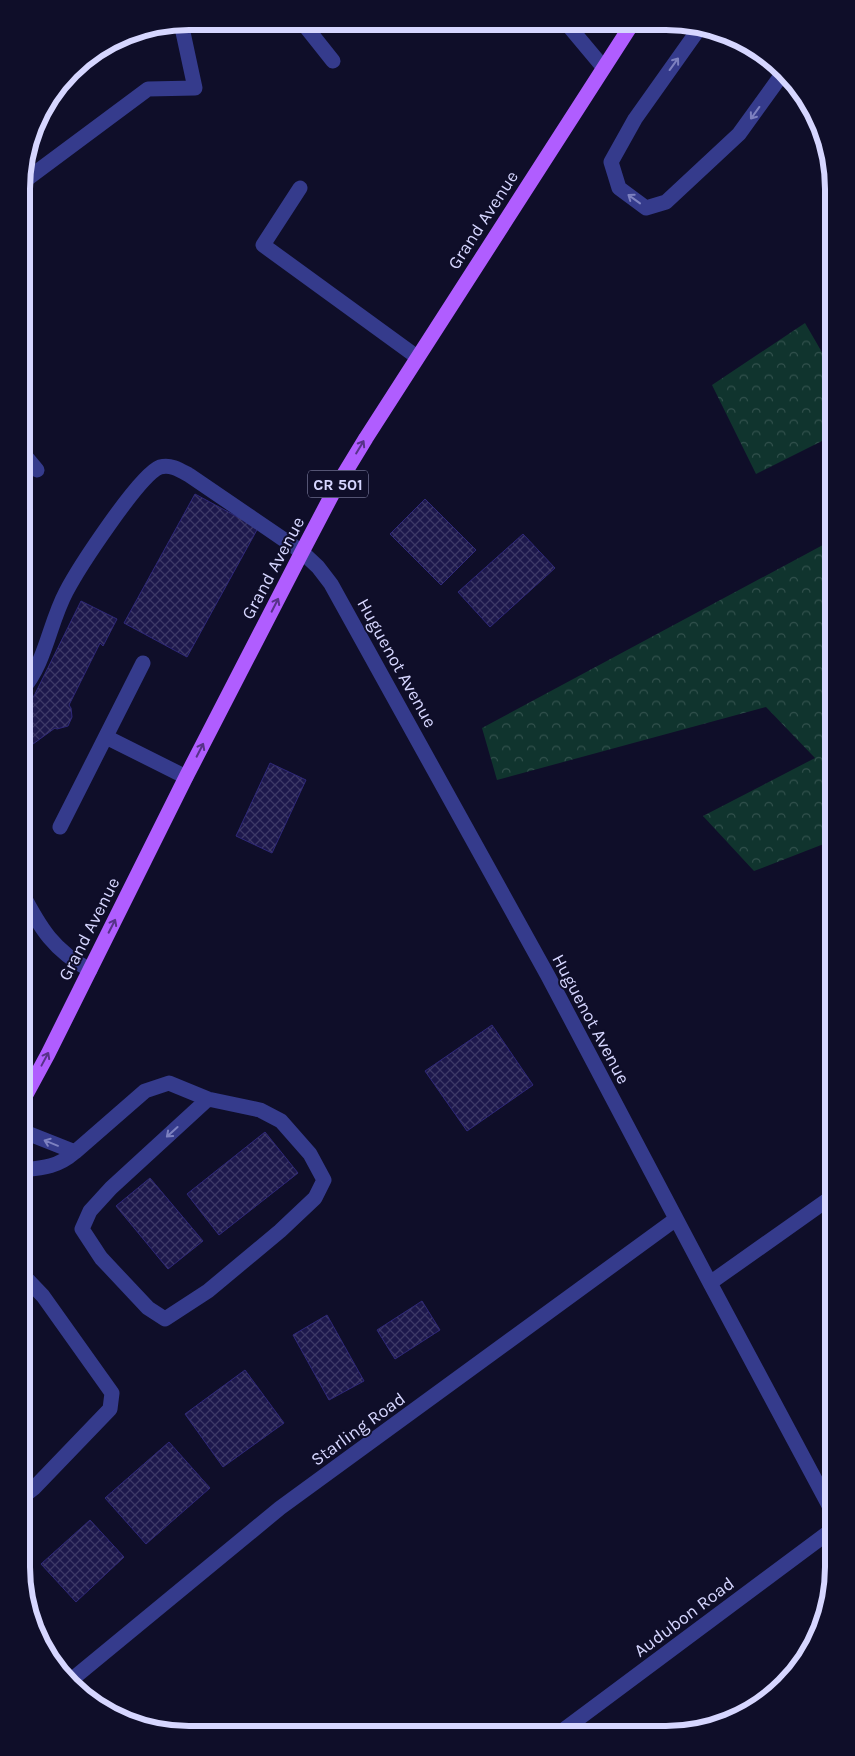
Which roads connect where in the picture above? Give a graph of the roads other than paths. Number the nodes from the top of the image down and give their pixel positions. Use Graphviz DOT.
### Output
graph roads {
  1 [pos="183,30"];
  2 [pos="308,30"];
  3 [pos="572,30"];
  4 [pos="628,30"];
  5 [pos="696,33"];
  6 [pos="333,61"];
  7 [pos="603,67"];
  8 [pos="780,78"];
  9 [pos="30,177"];
  10 [pos="300,188"];
  11 [pos="418,357"];
  12 [pos="30,462"];
  13 [pos="37,470"];
  14 [pos="302,552"];
  15 [pos="144,663"];
  16 [pos="30,680"];
  17 [pos="106,737"];
  18 [pos="186,777"];
  19 [pos="60,827"];
  20 [pos="30,909"];
  21 [pos="90,970"];
  22 [pos="30,1086"];
  23 [pos="208,1099"];
  24 [pos="30,1134"];
  25 [pos="75,1152"];
  26 [pos="30,1169"];
  27 [pos="825,1202"];
  28 [pos="676,1219"];
  29 [pos="30,1283"];
  30 [pos="710,1283"];
  31 [pos="30,1491"];
  32 [pos="825,1498"];
  33 [pos="825,1535"];
  34 [pos="75,1677"];
  35 [pos="569,1726"];
  1 -- 9 [label="street"];
  2 -- 6 [label="street"];
  3 -- 7 [label="street"];
  4 -- 7 [label="main road, Grand Avenue / CR 501"];
  8 -- 5 [label="street, one-way"];
  7 -- 11 [label="main road, Grand Avenue / CR 501"];
  10 -- 11 [label="street"];
  14 -- 11 [label="main road, Grand Avenue / CR 501, one-way"];
  12 -- 13 [label="street"];
  14 -- 16 [label="street, Huguenot Avenue"];
  18 -- 14 [label="main road, Grand Avenue / CR 501, one-way"];
  14 -- 28 [label="street, Huguenot Avenue"];
  15 -- 17 [label="street"];
  17 -- 18 [label="street"];
  17 -- 19 [label="street"];
  21 -- 18 [label="main road, Grand Avenue / CR 501, one-way"];
  20 -- 21 [label="street"];
  22 -- 21 [label="main road, Grand Avenue / CR 501, one-way"];
  23 -- 23 [label="street, one-way"];
  23 -- 25 [label="street"];
  25 -- 24 [label="street, one-way"];
  25 -- 26 [label="street"];
  27 -- 30 [label="street"];
  28 -- 30 [label="street, Huguenot Avenue"];
  28 -- 34 [label="street, Starling Road"];
  29 -- 31 [label="street"];
  30 -- 32 [label="street, Huguenot Avenue"];
  33 -- 35 [label="street, Audubon Road"];
}
